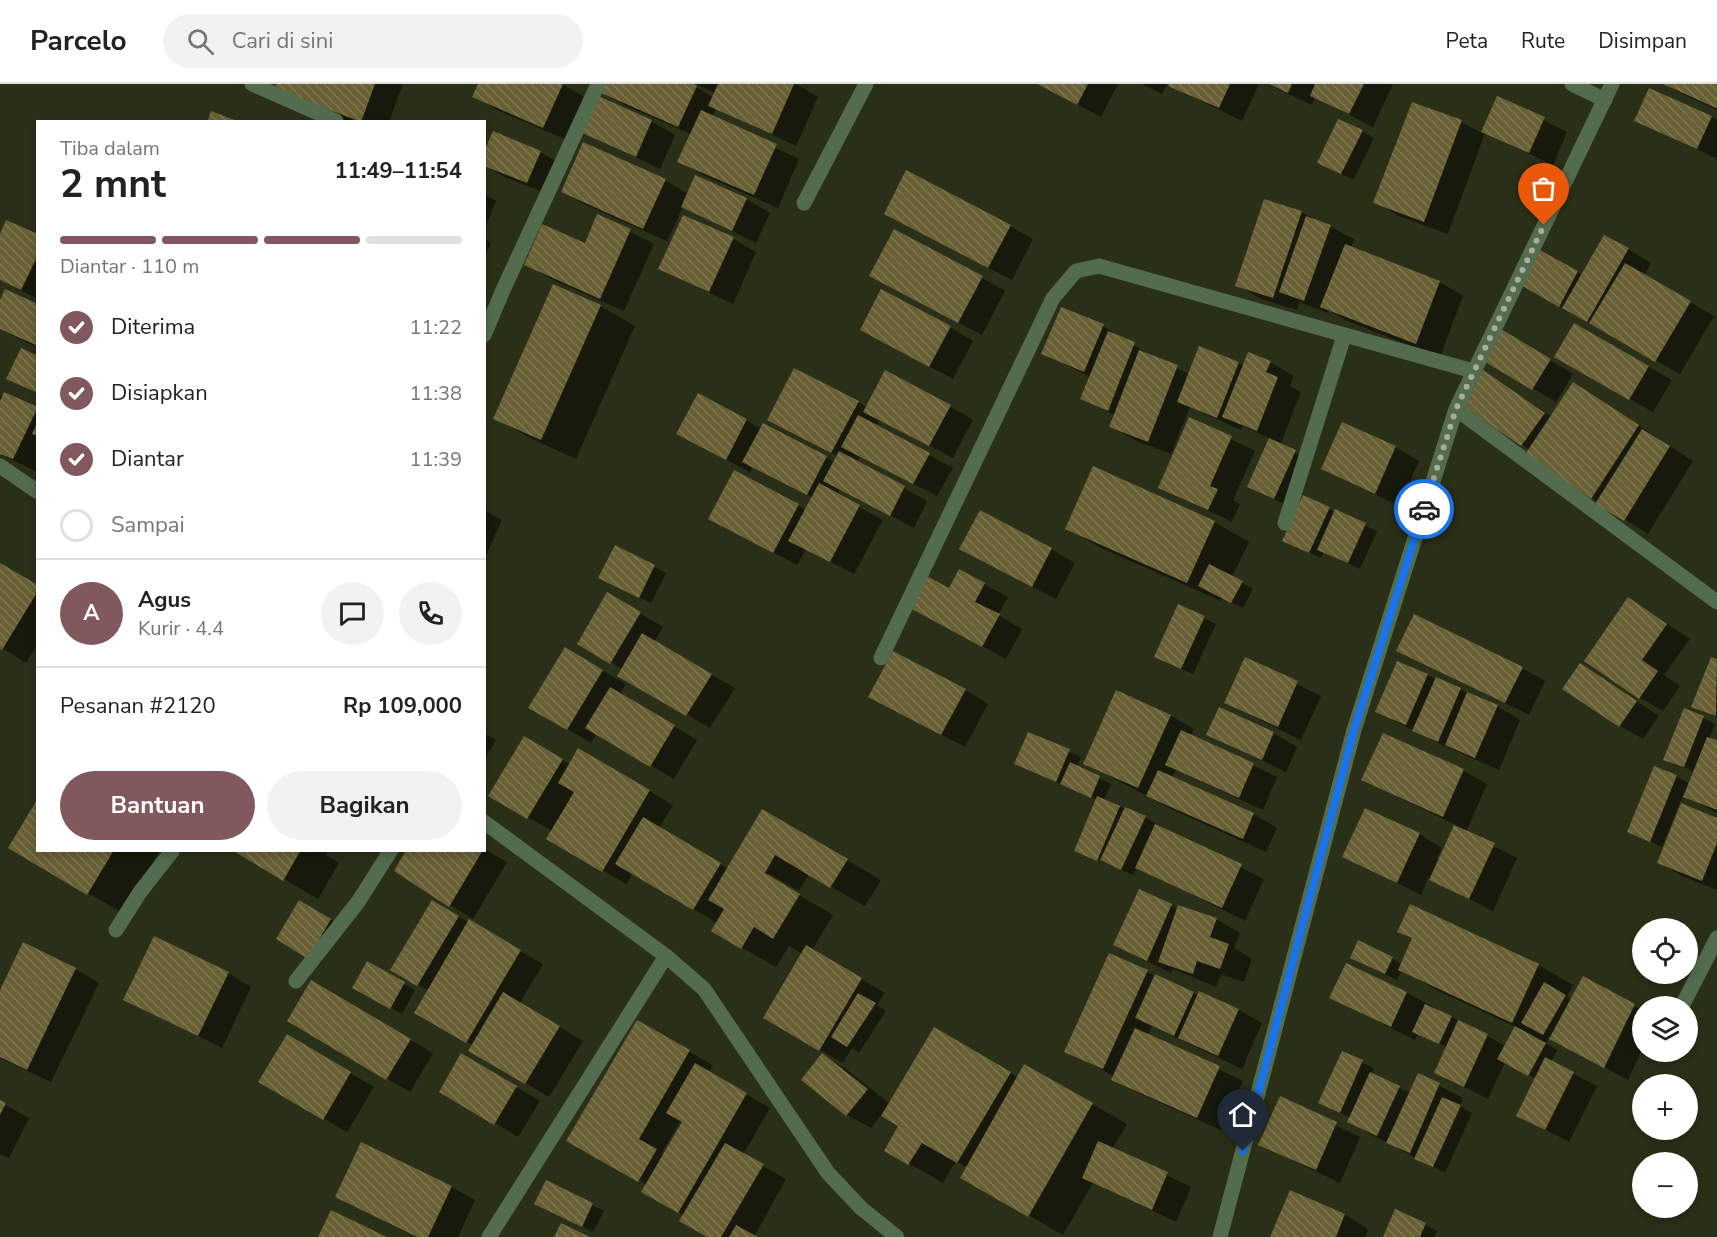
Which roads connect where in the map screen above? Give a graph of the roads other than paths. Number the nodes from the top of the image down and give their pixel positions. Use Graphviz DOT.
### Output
graph roads {
  1 [pos="252,84"];
  2 [pos="598,84"];
  3 [pos="866,84"];
  4 [pos="1572,84"];
  5 [pos="1612,84"];
  6 [pos="1605,100"];
  7 [pos="334,120"];
  8 [pos="804,203"];
  9 [pos="486,330"];
  10 [pos="1344,336"];
  11 [pos="1473,371"];
  12 [pos="1456,409"];
  13 [pos="0,466"];
  14 [pos="36,491"];
  15 [pos="1285,523"];
  16 [pos="1717,602"];
  17 [pos="881,658"];
  18 [pos="486,823"];
  19 [pos="171,852"];
  20 [pos="389,852"];
  21 [pos="116,930"];
  22 [pos="1717,938"];
  23 [pos="666,956"];
  24 [pos="296,981"];
  25 [pos="1687,996"];
  26 [pos="489,1237"];
  27 [pos="897,1237"];
  28 [pos="1220,1237"];
  1 -- 7 [label="street"];
  2 -- 9 [label="street"];
  3 -- 8 [label="street"];
  4 -- 6 [label="street"];
  5 -- 6 [label="street"];
  6 -- 11 [label="street"];
  10 -- 11 [label="street"];
  10 -- 15 [label="street"];
  10 -- 17 [label="street"];
  11 -- 12 [label="street"];
  12 -- 16 [label="street"];
  12 -- 28 [label="street"];
  13 -- 14 [label="street"];
  18 -- 23 [label="street"];
  19 -- 21 [label="street"];
  20 -- 24 [label="street"];
  22 -- 25 [label="street"];
  23 -- 26 [label="street"];
  23 -- 27 [label="street"];
}
